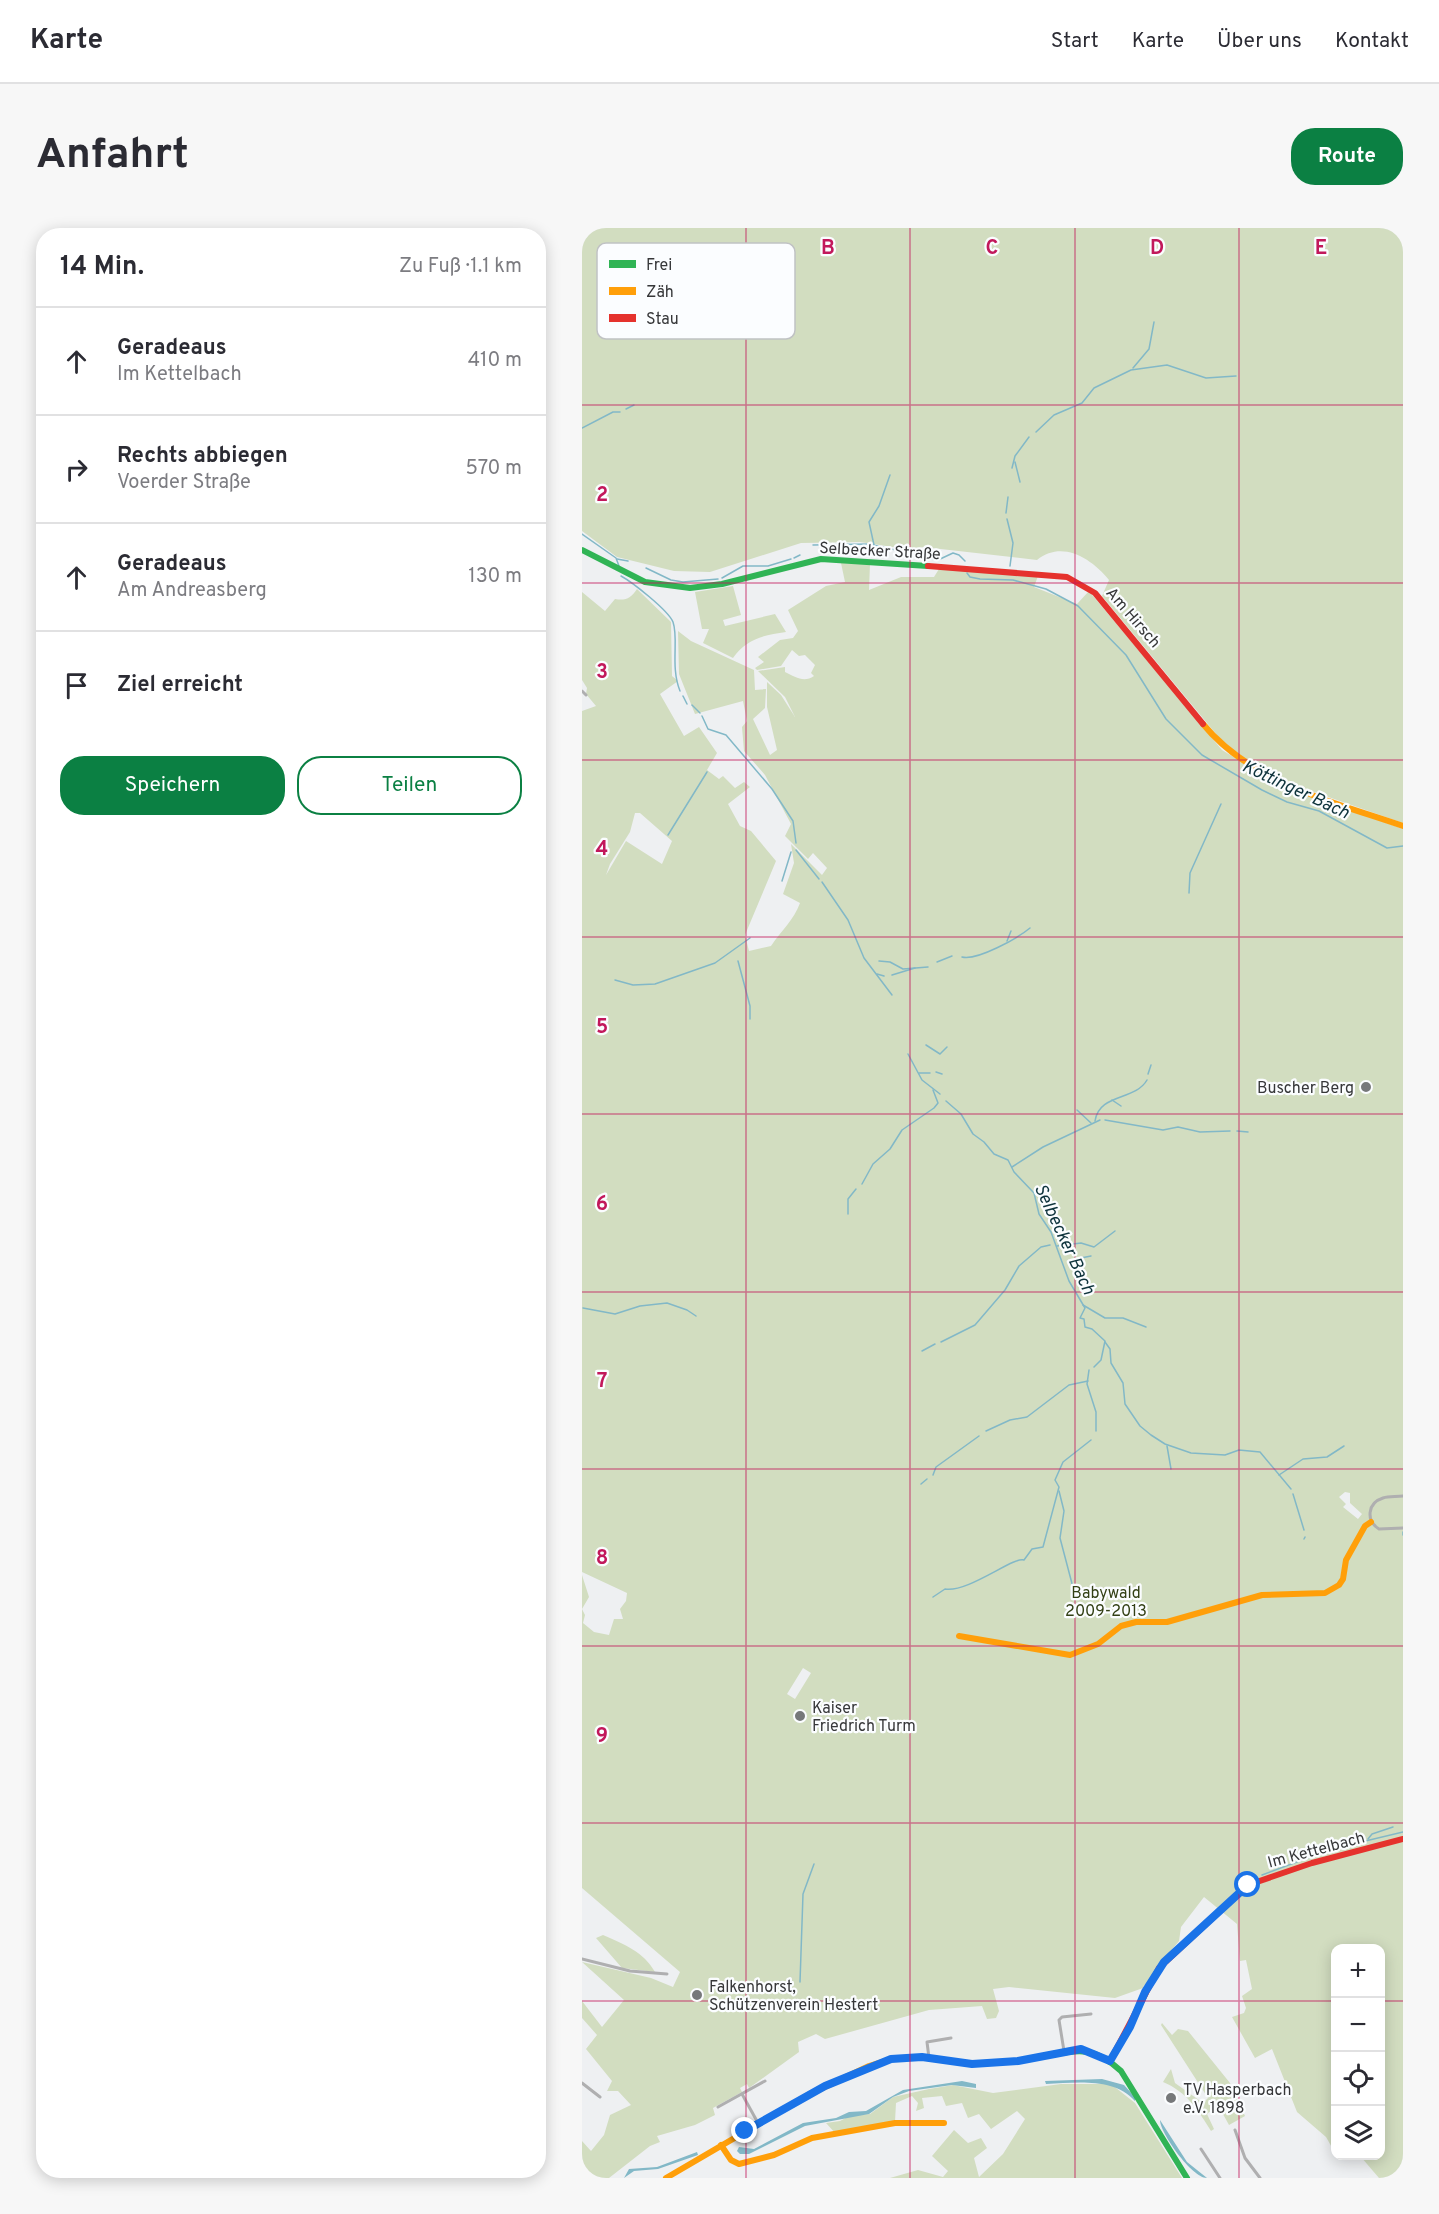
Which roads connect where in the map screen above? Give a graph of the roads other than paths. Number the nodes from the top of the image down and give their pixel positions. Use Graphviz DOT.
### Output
graph roads {
  1 [pos="582,550"];
  2 [pos="1009,571"];
  3 [pos="582,691"];
  4 [pos="586,695"];
  5 [pos="1403,826"];
  6 [pos="1403,1496"];
  7 [pos="1371,1522"];
  8 [pos="1403,1527"];
  9 [pos="959,1636"];
  10 [pos="1403,1839"];
  11 [pos="582,1959"];
  12 [pos="667,1974"];
  13 [pos="1091,2014"];
  14 [pos="951,2038"];
  15 [pos="1064,2051"];
  16 [pos="929,2058"];
  17 [pos="1110,2061"];
  18 [pos="765,2081"];
  19 [pos="582,2083"];
  20 [pos="742,2094"];
  21 [pos="600,2097"];
  22 [pos="718,2107"];
  23 [pos="758,2123"];
  24 [pos="944,2123"];
  25 [pos="1235,2130"];
  26 [pos="721,2145"];
  27 [pos="1201,2149"];
  28 [pos="666,2178"];
  29 [pos="1187,2178"];
  30 [pos="1220,2178"];
  31 [pos="1260,2178"];
  1 -- 2 [label="main road, Selbecker Straße"];
  2 -- 5 [label="main road, Am Hirsch"];
  3 -- 4 [label="street"];
  6 -- 7 [label="street"];
  7 -- 8 [label="street"];
  7 -- 9 [label="main road"];
  10 -- 17 [label="main road, Im Kettelbach"];
  11 -- 12 [label="street"];
  13 -- 15 [label="street"];
  14 -- 16 [label="street"];
  15 -- 16 [label="main road"];
  15 -- 17 [label="main road"];
  16 -- 23 [label="main road"];
  17 -- 29 [label="main road"];
  18 -- 20 [label="street"];
  19 -- 21 [label="street"];
  20 -- 22 [label="street"];
  20 -- 23 [label="street"];
  23 -- 26 [label="main road"];
  24 -- 26 [label="main road"];
  25 -- 31 [label="street"];
  26 -- 28 [label="main road"];
  27 -- 30 [label="street"];
}
